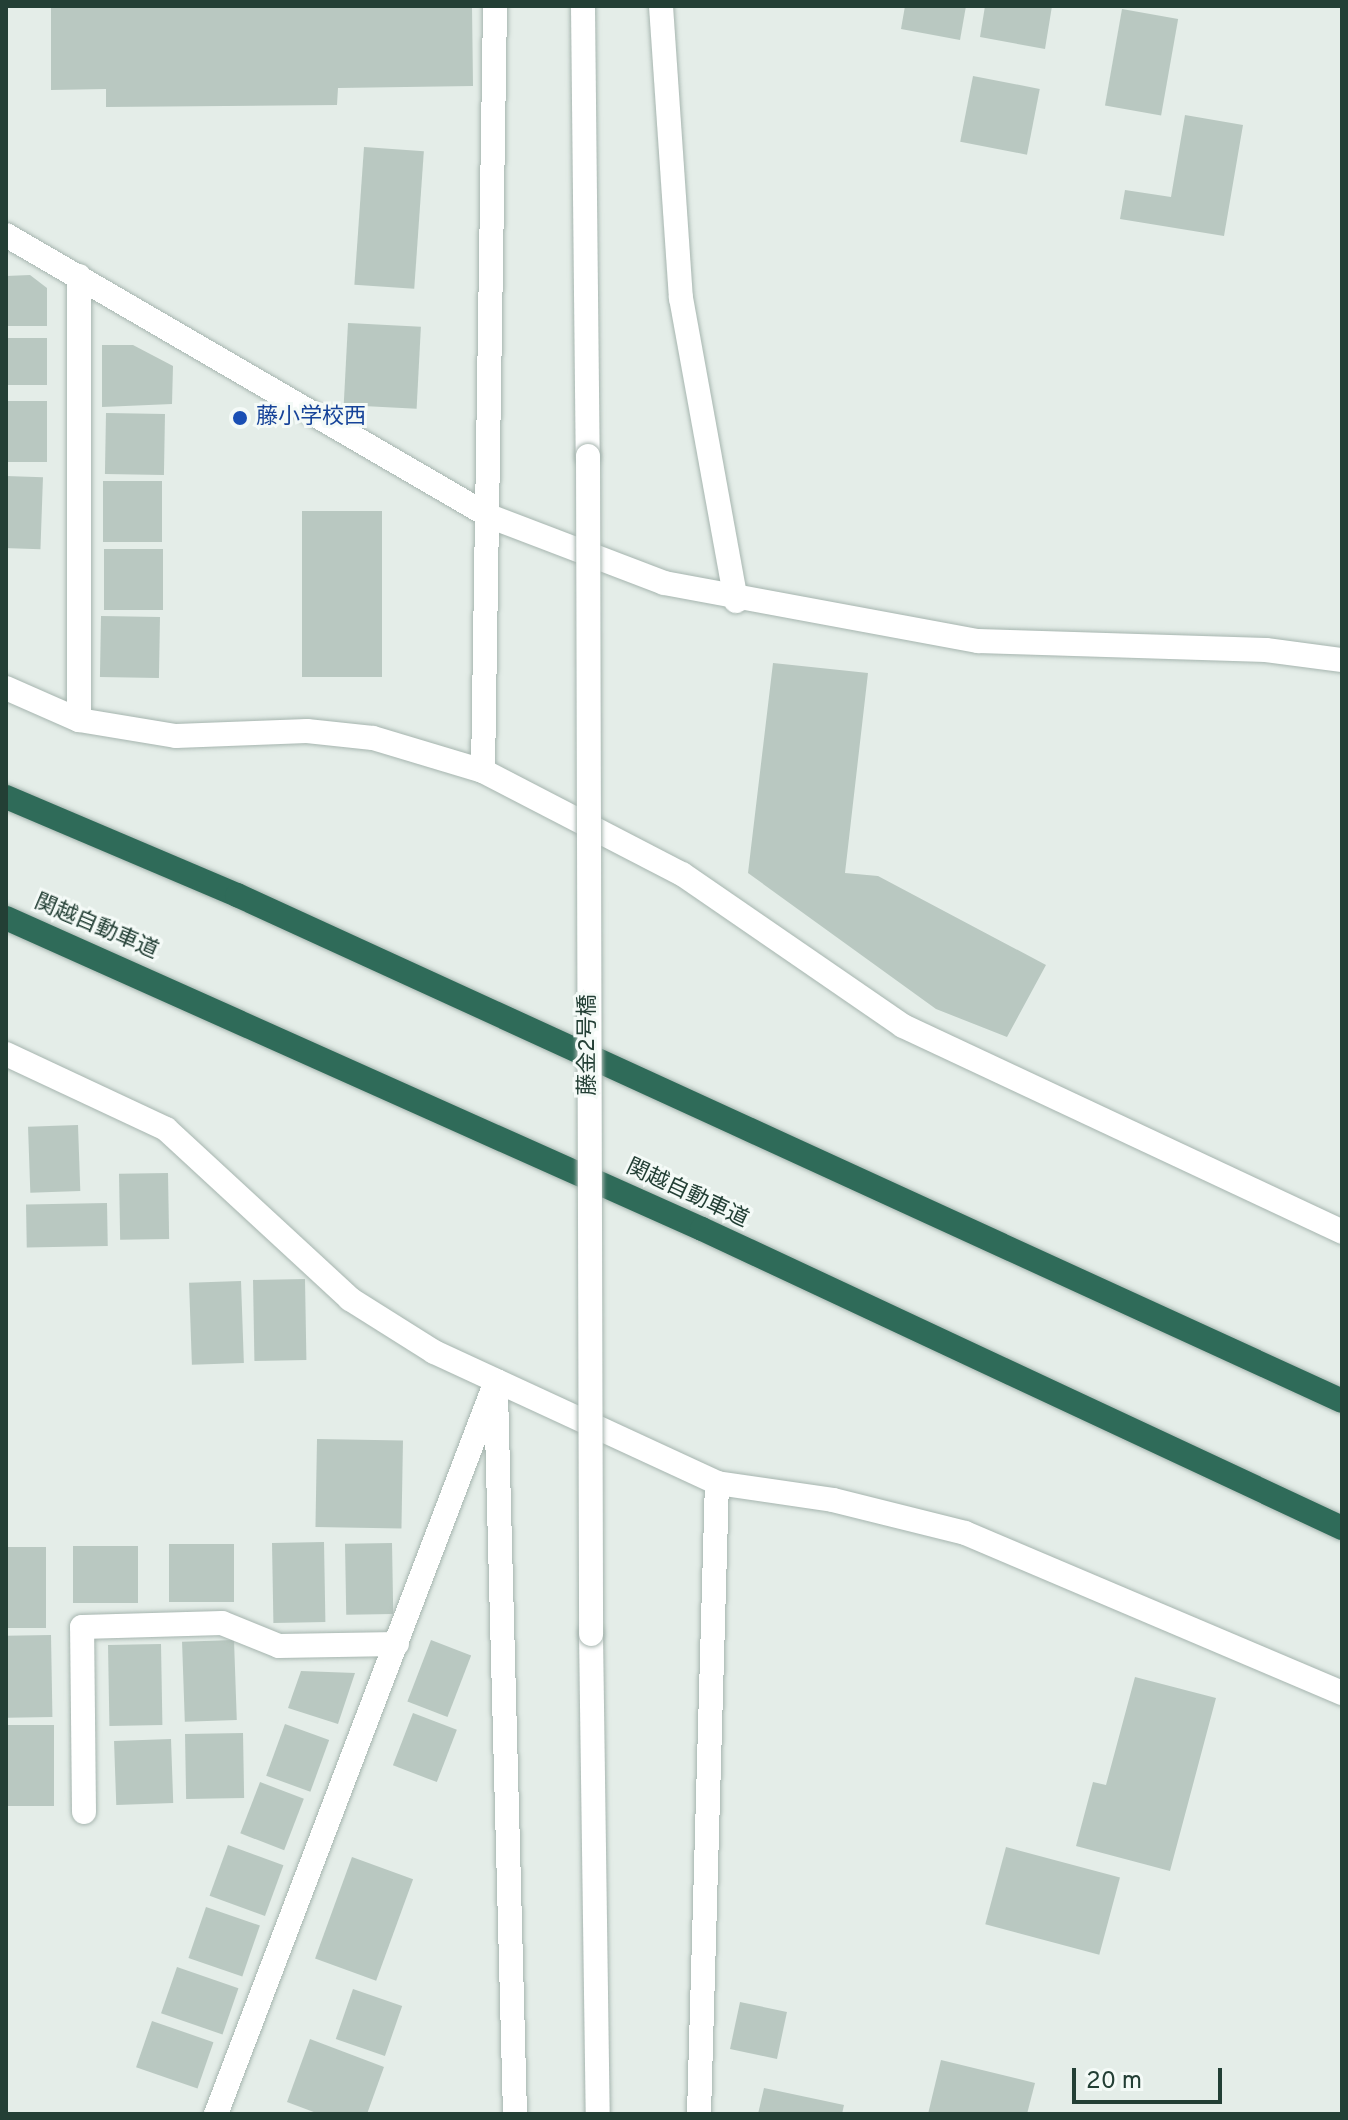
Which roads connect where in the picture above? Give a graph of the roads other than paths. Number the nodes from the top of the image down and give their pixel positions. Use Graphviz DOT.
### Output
graph roads {
  1 [pos="495,6"];
  2 [pos="583,6"];
  3 [pos="661,6"];
  4 [pos="6,235"];
  5 [pos="79,276"];
  6 [pos="489,516"];
  7 [pos="736,601"];
  8 [pos="1342,660"];
  9 [pos="6,688"];
  10 [pos="79,720"];
  11 [pos="483,771"];
  12 [pos="6,797"];
  13 [pos="6,918"];
  14 [pos="6,1054"];
  15 [pos="1342,1232"];
  16 [pos="496,1381"];
  17 [pos="1342,1401"];
  18 [pos="717,1483"];
  19 [pos="1342,1528"];
  20 [pos="397,1644"];
  21 [pos="1342,1693"];
  22 [pos="84,1812"];
  23 [pos="216,2114"];
  24 [pos="515,2114"];
  25 [pos="598,2114"];
  26 [pos="699,2114"];
  1 -- 6 [label="street"];
  2 -- 25 [label="street, 藤金2号橋, bridge"];
  3 -- 7 [label="street"];
  4 -- 5 [label="street"];
  5 -- 6 [label="street"];
  5 -- 10 [label="street"];
  6 -- 7 [label="street"];
  6 -- 11 [label="street"];
  7 -- 8 [label="street"];
  9 -- 10 [label="street"];
  10 -- 11 [label="street"];
  11 -- 15 [label="street"];
  12 -- 17 [label="highway"];
  13 -- 19 [label="highway, 関越自動車道"];
  14 -- 16 [label="street"];
  16 -- 18 [label="street"];
  16 -- 20 [label="street"];
  16 -- 24 [label="street"];
  18 -- 21 [label="street"];
  18 -- 26 [label="street"];
  20 -- 22 [label="street"];
  20 -- 23 [label="street"];
}
